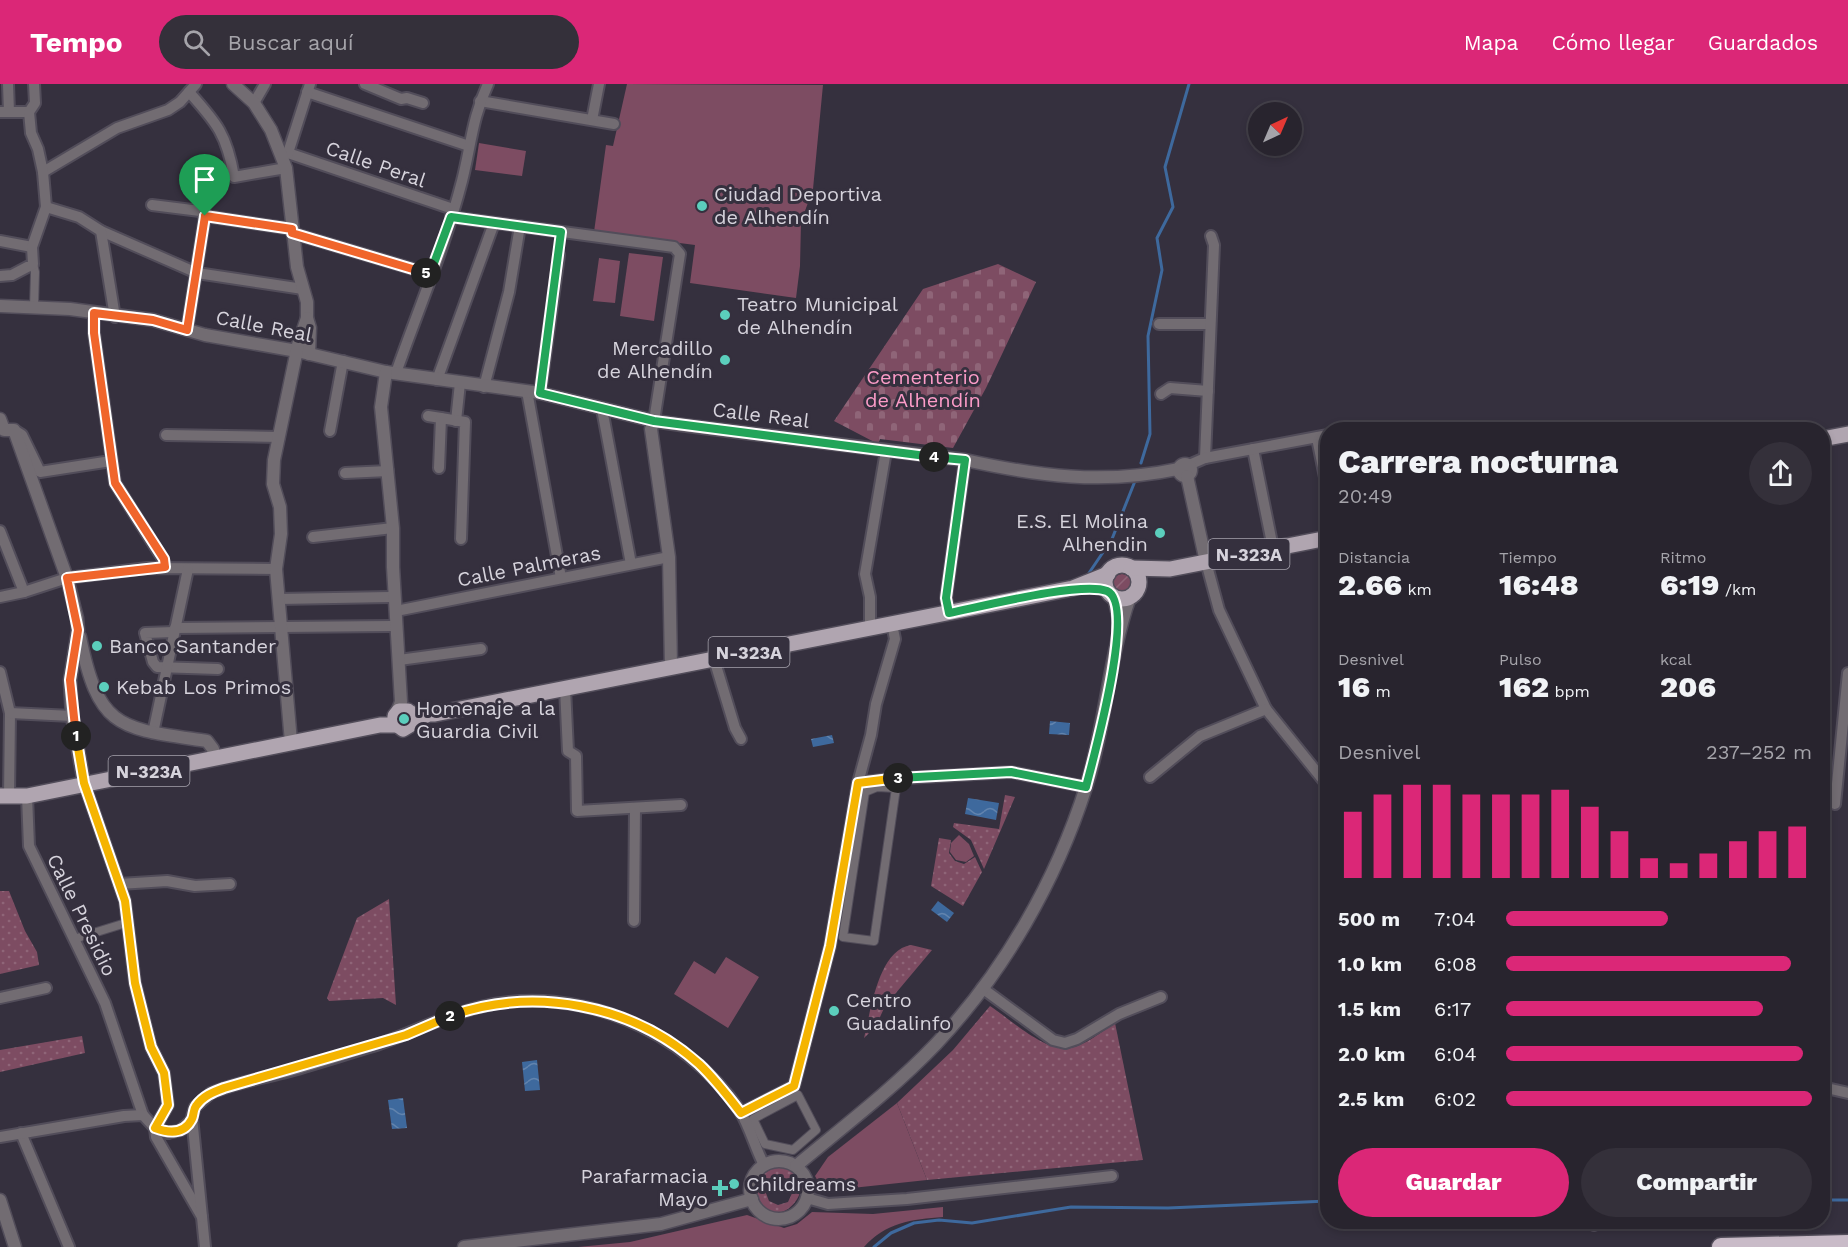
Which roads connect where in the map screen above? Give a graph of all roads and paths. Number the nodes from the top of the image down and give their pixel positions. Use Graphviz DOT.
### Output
graph roads {
  1 [pos="8,84"];
  2 [pos="34,84"];
  3 [pos="233,84"];
  4 [pos="265,84"];
  5 [pos="365,84"];
  6 [pos="488,84"];
  7 [pos="599,84"];
  8 [pos="193,88"];
  9 [pos="308,88"];
  10 [pos="480,101"];
  11 [pos="254,103"];
  12 [pos="423,103"];
  13 [pos="5,112"];
  14 [pos="29,112"];
  15 [pos="592,120"];
  16 [pos="614,124"];
  17 [pos="469,146"];
  18 [pos="285,159"];
  19 [pos="43,172"];
  20 [pos="152,205"];
  21 [pos="46,207"];
  22 [pos="452,213"];
  23 [pos="205,216"];
  24 [pos="494,223"];
  25 [pos="520,226"];
  26 [pos="101,231"];
  27 [pos="292,231"];
  28 [pos="561,232"];
  29 [pos="1211,236"];
  30 [pos="0,241"];
  31 [pos="32,247"];
  32 [pos="559,255"];
  33 [pos="33,264"];
  34 [pos="197,273"];
  35 [pos="430,274"];
  36 [pos="0,276"];
  37 [pos="303,289"];
  38 [pos="0,306"];
  39 [pos="34,307"];
  40 [pos="94,313"];
  41 [pos="115,317"];
  42 [pos="1159,324"];
  43 [pos="1210,324"];
  44 [pos="187,330"];
  45 [pos="303,352"];
  46 [pos="343,361"];
  47 [pos="391,373"];
  48 [pos="437,380"];
  49 [pos="460,383"];
  50 [pos="484,387"];
  51 [pos="526,391"];
  52 [pos="1208,391"];
  53 [pos="540,393"];
  54 [pos="1161,394"];
  55 [pos="602,409"];
  56 [pos="428,416"];
  57 [pos="441,418"];
  58 [pos="456,421"];
  59 [pos="654,421"];
  60 [pos="4,428"];
  61 [pos="330,431"];
  62 [pos="1848,434"];
  63 [pos="166,435"];
  64 [pos="1320,436"];
  65 [pos="279,437"];
  66 [pos="1830,438"];
  67 [pos="1253,449"];
  68 [pos="886,451"];
  69 [pos="1205,458"];
  70 [pos="965,460"];
  71 [pos="111,461"];
  72 [pos="439,468"];
  73 [pos="1185,470"];
  74 [pos="388,471"];
  75 [pos="345,474"];
  76 [pos="393,528"];
  77 [pos="0,531"];
  78 [pos="313,537"];
  79 [pos="461,538"];
  80 [pos="1320,540"];
  81 [pos="1274,549"];
  82 [pos="669,557"];
  83 [pos="1206,562"];
  84 [pos="631,564"];
  85 [pos="165,567"];
  86 [pos="1131,568"];
  87 [pos="188,569"];
  88 [pos="276,569"];
  89 [pos="1170,569"];
  90 [pos="1108,574"];
  91 [pos="67,578"];
  92 [pos="561,578"];
  93 [pos="1073,588"];
  94 [pos="24,592"];
  95 [pos="1122,593"];
  96 [pos="0,597"];
  97 [pos="390,597"];
  98 [pos="279,599"];
  99 [pos="396,611"];
  100 [pos="949,613"];
  101 [pos="892,624"];
  102 [pos="281,626"];
  103 [pos="393,626"];
  104 [pos="870,628"];
  105 [pos="78,630"];
  106 [pos="174,630"];
  107 [pos="481,649"];
  108 [pos="714,659"];
  109 [pos="399,660"];
  110 [pos="166,667"];
  111 [pos="671,667"];
  112 [pos="218,669"];
  113 [pos="0,672"];
  114 [pos="1848,673"];
  115 [pos="565,688"];
  116 [pos="1266,709"];
  117 [pos="10,713"];
  118 [pos="406,715"];
  119 [pos="72,716"];
  120 [pos="5,730"];
  121 [pos="153,733"];
  122 [pos="741,739"];
  123 [pos="291,742"];
  124 [pos="214,758"];
  125 [pos="1320,776"];
  126 [pos="1150,777"];
  127 [pos="858,783"];
  128 [pos="1086,787"];
  129 [pos="896,788"];
  130 [pos="85,789"];
  131 [pos="4,796"];
  132 [pos="27,796"];
  133 [pos="1835,804"];
  134 [pos="681,805"];
  135 [pos="635,808"];
  136 [pos="119,884"];
  137 [pos="230,884"];
  138 [pos="634,921"];
  139 [pos="129,922"];
  140 [pos="74,939"];
  141 [pos="46,988"];
  142 [pos="982,988"];
  143 [pos="1161,997"];
  144 [pos="0,998"];
  145 [pos="1830,1089"];
  146 [pos="1848,1093"];
  147 [pos="741,1113"];
  148 [pos="143,1115"];
  149 [pos="192,1120"];
  150 [pos="155,1128"];
  151 [pos="181,1130"];
  152 [pos="21,1133"];
  153 [pos="168,1133"];
  154 [pos="0,1137"];
  155 [pos="195,1137"];
  156 [pos="163,1149"];
  157 [pos="793,1150"];
  158 [pos="764,1165"];
  159 [pos="796,1166"];
  160 [pos="1112,1176"];
  161 [pos="807,1198"];
  162 [pos="752,1199"];
  163 [pos="0,1200"];
  164 [pos="202,1217"];
  165 [pos="0,1218"];
  166 [pos="1848,1244"];
  167 [pos="9,1247"];
  168 [pos="15,1247"];
  169 [pos="69,1247"];
  170 [pos="206,1247"];
  171 [pos="465,1247"];
  172 [pos="1721,1247"];
  1 -- 13 [label="street"];
  2 -- 14 [label="street"];
  3 -- 11 [label="street"];
  4 -- 11 [label="street"];
  5 -- 12 [label="street"];
  6 -- 10 [label="street"];
  7 -- 15 [label="street"];
  8 -- 18 [label="street"];
  8 -- 19 [label="street"];
  9 -- 17 [label="street"];
  9 -- 18 [label="street"];
  10 -- 15 [label="street"];
  10 -- 17 [label="street"];
  11 -- 18 [label="street"];
  13 -- 14 [label="street"];
  14 -- 19 [label="street"];
  15 -- 16 [label="street"];
  17 -- 22 [label="street"];
  18 -- 22 [label="street, Calle Peral"];
  18 -- 27 [label="street"];
  19 -- 21 [label="street"];
  20 -- 23 [label="street"];
  21 -- 26 [label="street"];
  21 -- 31 [label="street"];
  22 -- 24 [label="street, Calle Peral"];
  22 -- 35 [label="street"];
  23 -- 27 [label="street"];
  23 -- 34 [label="street"];
  24 -- 25 [label="street, Calle Peral"];
  24 -- 48 [label="street"];
  25 -- 28 [label="street, Calle Peral"];
  25 -- 50 [label="street"];
  26 -- 34 [label="street"];
  26 -- 41 [label="street"];
  27 -- 35 [label="street"];
  27 -- 37 [label="street"];
  28 -- 32 [label="street"];
  28 -- 59 [label="street, Calle Peral"];
  29 -- 43 [label="street"];
  30 -- 31 [label="street"];
  31 -- 33 [label="street"];
  32 -- 53 [label="street"];
  33 -- 36 [label="street"];
  33 -- 39 [label="street"];
  34 -- 37 [label="street"];
  34 -- 44 [label="street"];
  35 -- 47 [label="street"];
  37 -- 45 [label="street"];
  38 -- 39 [label="street, Calle Real"];
  39 -- 40 [label="street, Calle Real"];
  40 -- 41 [label="street, Calle Real"];
  40 -- 71 [label="street"];
  41 -- 44 [label="street, Calle Real"];
  42 -- 43 [label="street"];
  43 -- 52 [label="street"];
  44 -- 45 [label="street, Calle Real"];
  45 -- 46 [label="street, Calle Real"];
  45 -- 65 [label="street"];
  46 -- 47 [label="street, Calle Real"];
  46 -- 61 [label="street"];
  47 -- 48 [label="street, Calle Real"];
  47 -- 74 [label="street"];
  48 -- 49 [label="street, Calle Real"];
  49 -- 50 [label="street, Calle Real"];
  49 -- 58 [label="street"];
  50 -- 51 [label="street, Calle Real"];
  51 -- 53 [label="street, Calle Real"];
  51 -- 92 [label="street"];
  52 -- 54 [label="street"];
  52 -- 69 [label="street"];
  53 -- 55 [label="street, Calle Real"];
  55 -- 59 [label="street, Calle Real"];
  55 -- 84 [label="street"];
  56 -- 57 [label="street"];
  57 -- 58 [label="street"];
  57 -- 72 [label="street"];
  58 -- 79 [label="street"];
  59 -- 68 [label="street, Calle Real"];
  59 -- 82 [label="street"];
  60 -- 71 [label="street"];
  60 -- 91 [label="street"];
  62 -- 66 [label="main road"];
  63 -- 65 [label="street"];
  64 -- 67 [label="street"];
  65 -- 88 [label="street"];
  67 -- 69 [label="street"];
  67 -- 81 [label="street"];
  68 -- 70 [label="street, Calle Real"];
  68 -- 104 [label="street"];
  69 -- 73 [label="street"];
  70 -- 73 [label="street, Calle Real"];
  70 -- 100 [label="street"];
  71 -- 85 [label="street"];
  73 -- 83 [label="street"];
  74 -- 75 [label="street"];
  74 -- 76 [label="street"];
  76 -- 78 [label="street"];
  76 -- 99 [label="street"];
  77 -- 94 [label="street"];
  80 -- 81 [label="main road, N-323A"];
  81 -- 83 [label="main road, N-323A"];
  82 -- 84 [label="street, Calle Palmeras"];
  82 -- 111 [label="street"];
  83 -- 89 [label="main road, N-323A"];
  83 -- 116 [label="street"];
  84 -- 92 [label="street, Calle Palmeras"];
  85 -- 87 [label="street"];
  85 -- 91 [label="street"];
  86 -- 89 [label="main road, N-323A"];
  86 -- 90 [label="main road, N-323A"];
  86 -- 95 [label="main road"];
  87 -- 88 [label="street"];
  87 -- 106 [label="street"];
  88 -- 98 [label="street"];
  89 -- 95 [label="main road, N-323A"];
  90 -- 93 [label="main road, N-323A"];
  90 -- 95 [label="main road"];
  91 -- 94 [label="street"];
  91 -- 105 [label="street"];
  92 -- 99 [label="street, Calle Palmeras"];
  93 -- 95 [label="main road, N-323A"];
  93 -- 100 [label="main road, N-323A"];
  94 -- 96 [label="street"];
  95 -- 128 [label="street"];
  97 -- 98 [label="street"];
  98 -- 102 [label="street"];
  99 -- 109 [label="street"];
  100 -- 101 [label="main road, N-323A"];
  101 -- 104 [label="main road, N-323A"];
  101 -- 127 [label="street"];
  102 -- 103 [label="street"];
  102 -- 106 [label="street"];
  102 -- 123 [label="street"];
  104 -- 108 [label="main road, N-323A"];
  105 -- 119 [label="street"];
  105 -- 121 [label="street"];
  106 -- 110 [label="street"];
  106 -- 110 [label="street"];
  107 -- 109 [label="street"];
  108 -- 111 [label="main road, N-323A"];
  108 -- 122 [label="street"];
  109 -- 118 [label="street"];
  110 -- 112 [label="street"];
  110 -- 121 [label="street"];
  111 -- 115 [label="main road, N-323A"];
  113 -- 117 [label="street"];
  114 -- 133 [label="street"];
  115 -- 118 [label="main road, N-323A"];
  115 -- 135 [label="street"];
  116 -- 125 [label="street"];
  116 -- 126 [label="street"];
  117 -- 119 [label="street"];
  117 -- 120 [label="street"];
  118 -- 123 [label="main road, N-323A"];
  119 -- 130 [label="street"];
  120 -- 131 [label="street"];
  121 -- 124 [label="street"];
  123 -- 124 [label="main road, N-323A"];
  124 -- 130 [label="main road, N-323A"];
  127 -- 128 [label="street"];
  127 -- 147 [label="street"];
  128 -- 142 [label="street"];
  129 -- 129 [label="street"];
  130 -- 132 [label="main road, N-323A"];
  130 -- 136 [label="street"];
  131 -- 132 [label="main road, N-323A"];
  132 -- 140 [label="street, Calle Presidio"];
  134 -- 135 [label="street"];
  135 -- 138 [label="street"];
  136 -- 137 [label="street"];
  136 -- 139 [label="street"];
  139 -- 140 [label="street"];
  139 -- 150 [label="street"];
  140 -- 148 [label="street, Calle Presidio"];
  141 -- 144 [label="street"];
  142 -- 143 [label="street"];
  142 -- 159 [label="street"];
  145 -- 146 [label="street"];
  147 -- 149 [label="street"];
  147 -- 158 [label="street"];
  148 -- 150 [label="street"];
  148 -- 152 [label="street"];
  149 -- 151 [label="street"];
  149 -- 155 [label="street"];
  150 -- 153 [label="street"];
  150 -- 156 [label="street"];
  151 -- 153 [label="street"];
  151 -- 155 [label="street"];
  152 -- 154 [label="street"];
  152 -- 169 [label="street"];
  153 -- 156 [label="street"];
  155 -- 164 [label="street"];
  156 -- 164 [label="street"];
  157 -- 157 [label="street"];
  158 -- 159 [label="street"];
  158 -- 162 [label="street"];
  159 -- 161 [label="street"];
  160 -- 161 [label="street"];
  161 -- 162 [label="street"];
  162 -- 171 [label="street"];
  163 -- 168 [label="street"];
  164 -- 170 [label="street"];
  165 -- 167 [label="street"];
  166 -- 172 [label="highway"];
}
